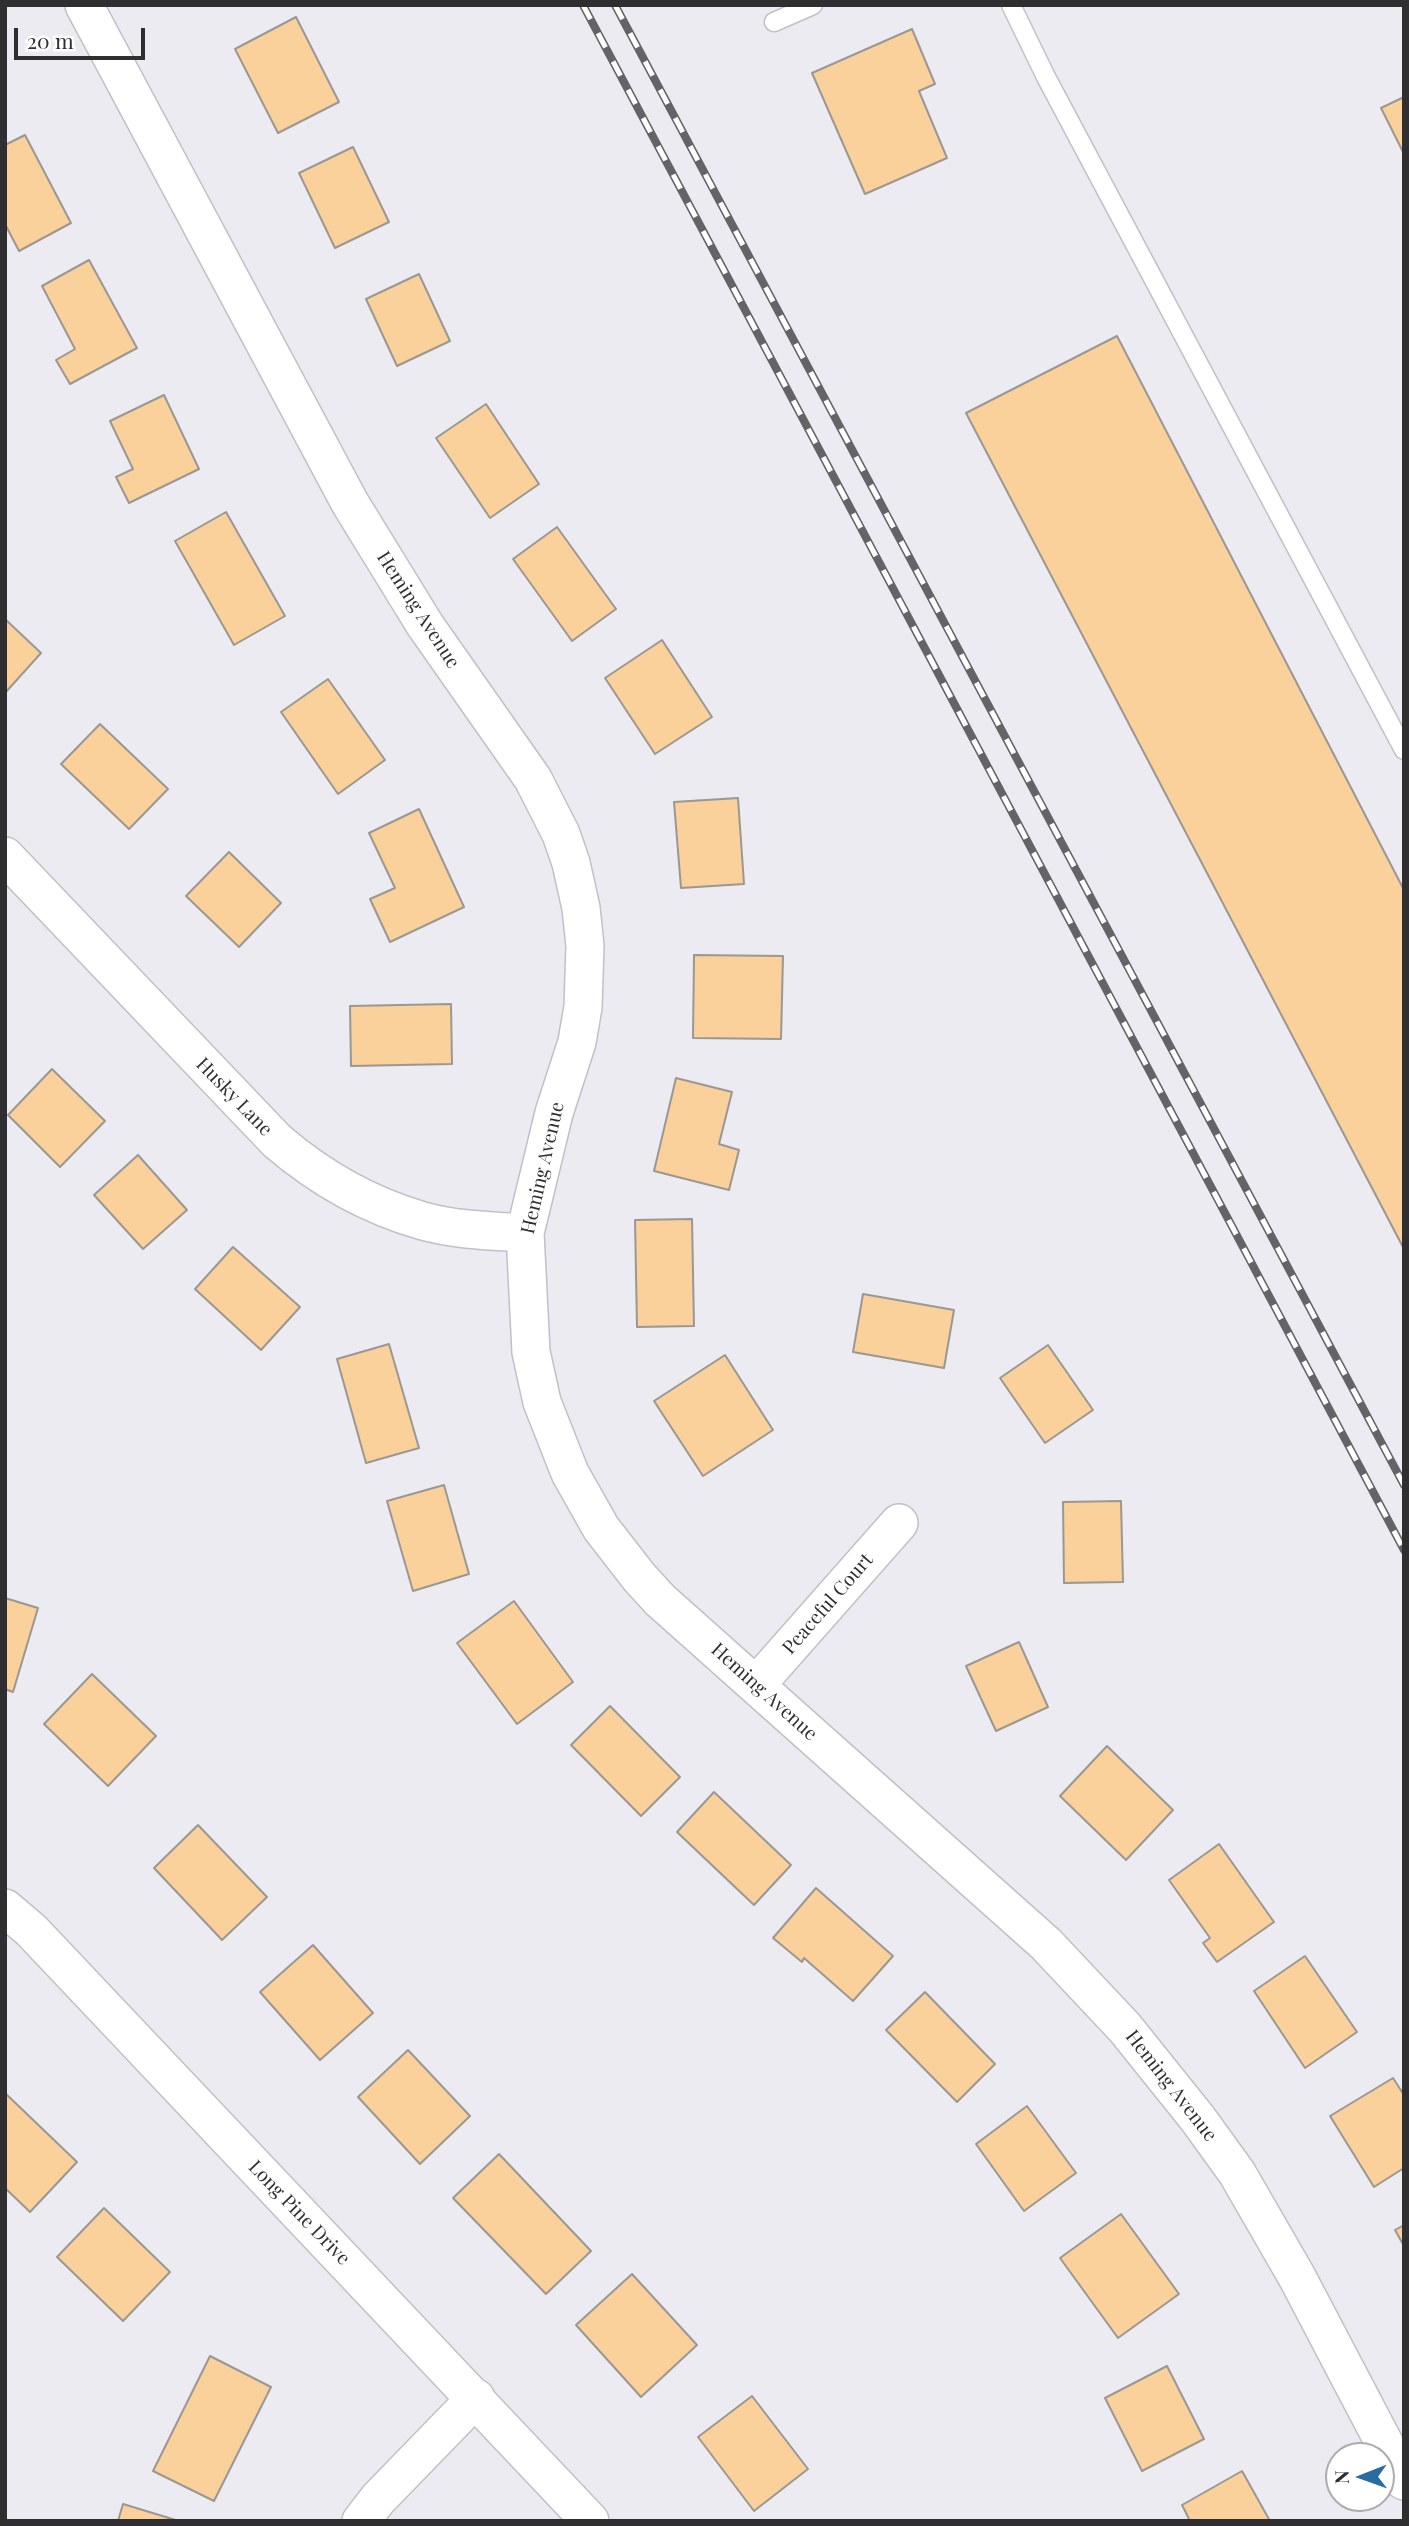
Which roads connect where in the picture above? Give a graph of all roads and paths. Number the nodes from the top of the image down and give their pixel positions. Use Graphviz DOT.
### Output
graph roads {
  1 [pos="85,5"];
  2 [pos="813,5"];
  3 [pos="1011,5"];
  4 [pos="774,22"];
  5 [pos="1404,750"];
  6 [pos="5,856"];
  7 [pos="525,1233"];
  8 [pos="899,1523"];
  9 [pos="757,1684"];
  10 [pos="5,1908"];
  11 [pos="476,2398"];
  12 [pos="1404,2481"];
  13 [pos="361,2521"];
  14 [pos="590,2521"];
  1 -- 7 [label="street, Heming Avenue"];
  2 -- 4 [label="lane"];
  3 -- 5 [label="lane"];
  6 -- 7 [label="street, Husky Lane"];
  7 -- 9 [label="street, Heming Avenue"];
  8 -- 9 [label="street, Peaceful Court"];
  9 -- 12 [label="street, Heming Avenue"];
  10 -- 11 [label="street, Long Pine Drive"];
  11 -- 13 [label="street"];
  11 -- 14 [label="street, Long Pine Drive"];
}
